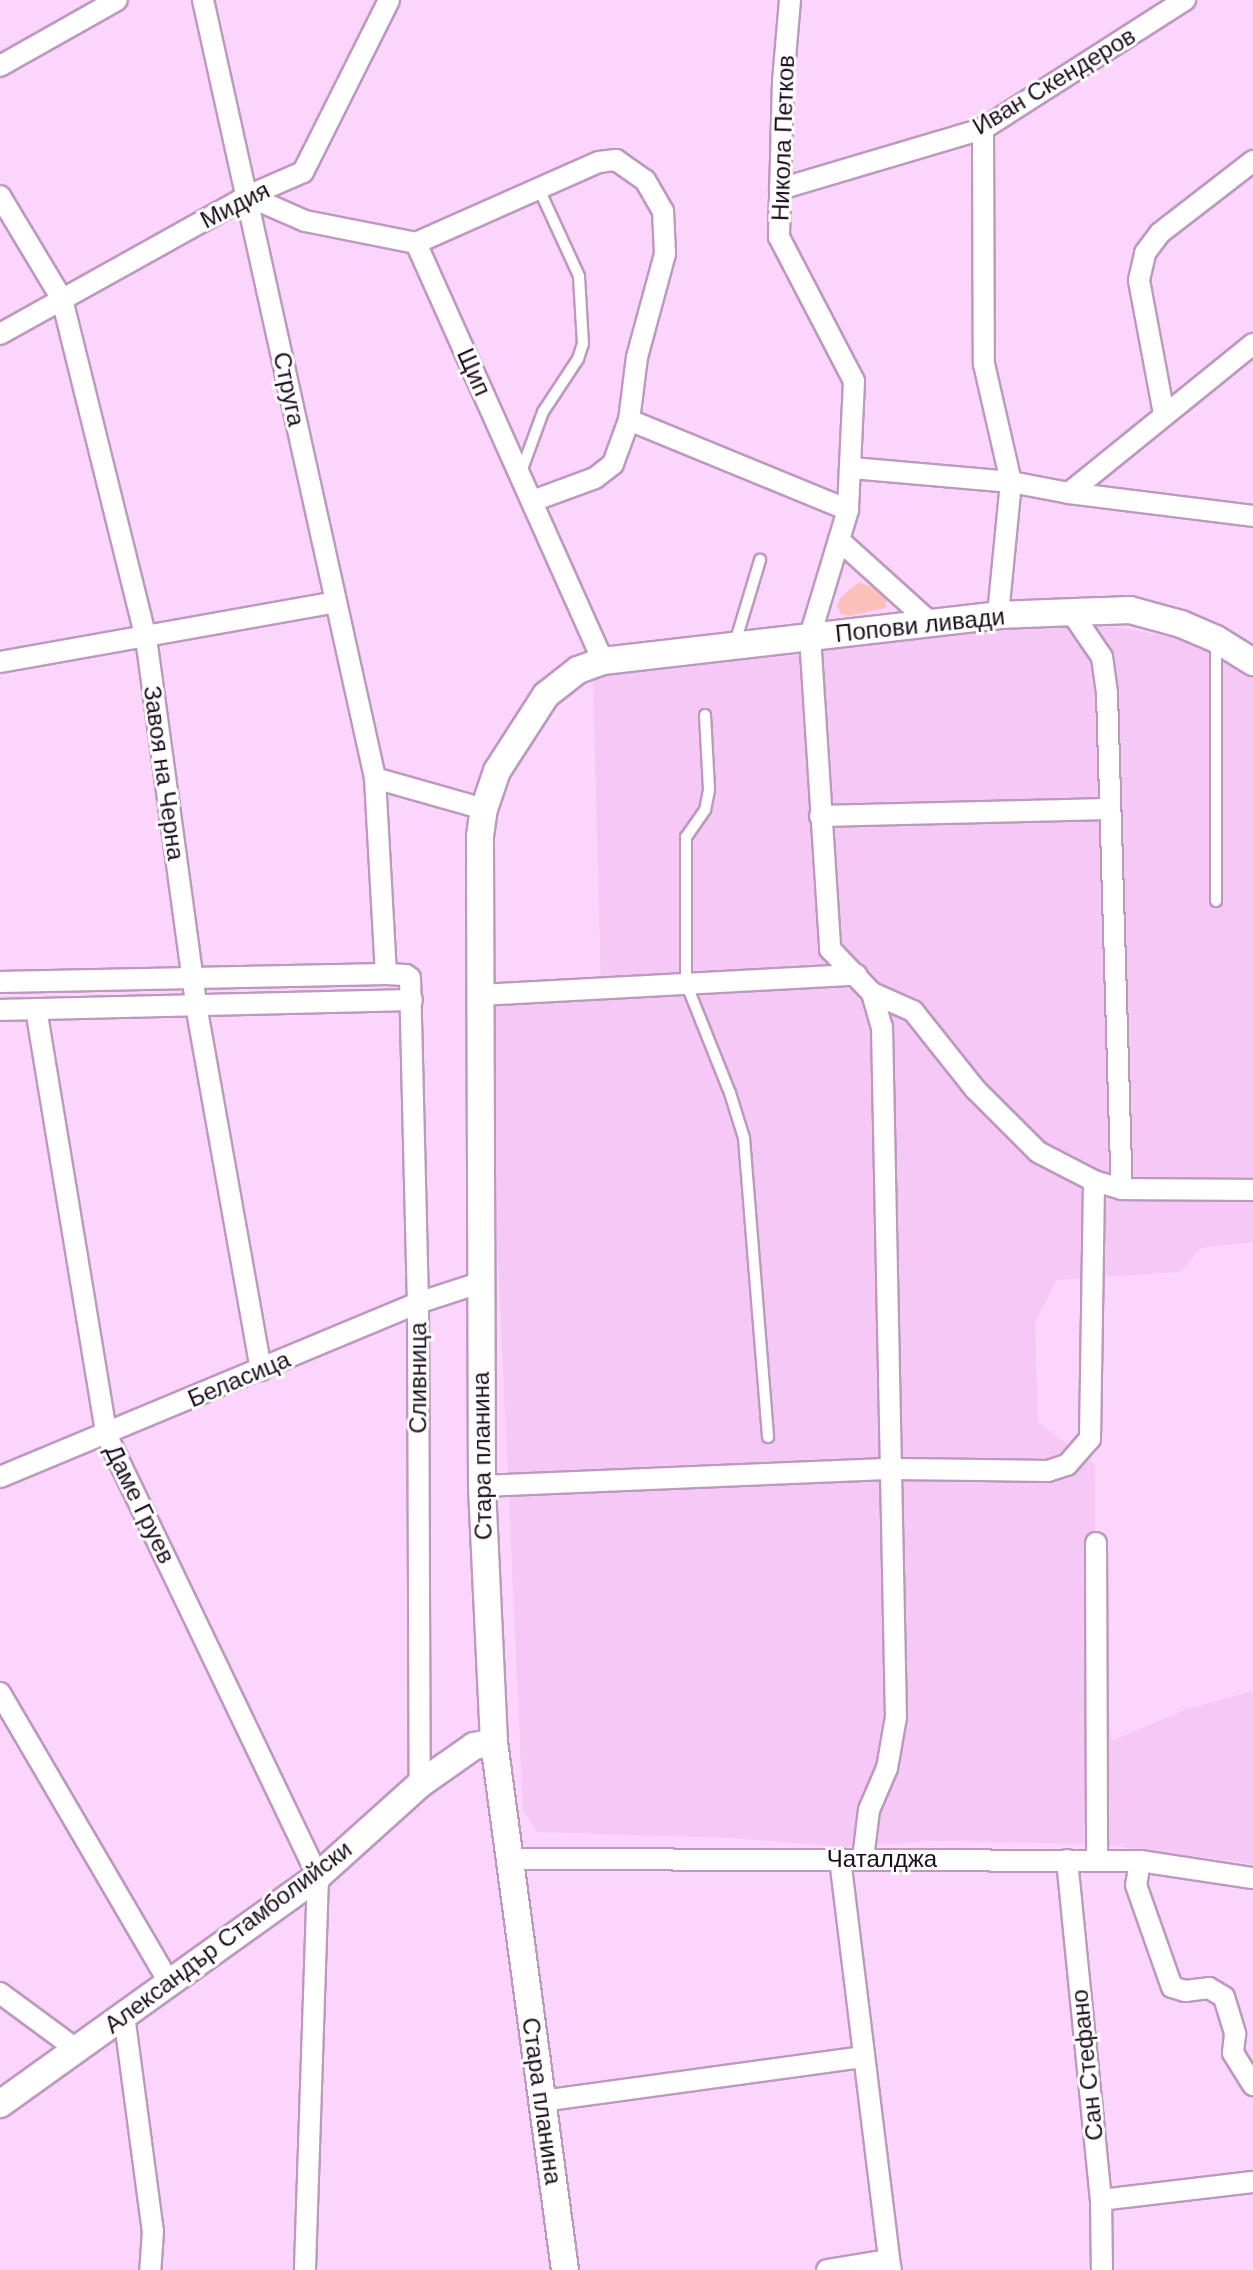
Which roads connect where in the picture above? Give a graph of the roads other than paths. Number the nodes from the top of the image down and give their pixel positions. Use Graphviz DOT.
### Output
graph roads {
  1 [pos="117,0"];
  2 [pos="203,0"];
  3 [pos="389,0"];
  4 [pos="790,0"];
  5 [pos="1185,0"];
  6 [pos="0,66"];
  7 [pos="983,129"];
  8 [pos="1253,161"];
  9 [pos="539,188"];
  10 [pos="780,189"];
  11 [pos="0,196"];
  12 [pos="248,196"];
  13 [pos="416,243"];
  14 [pos="62,299"];
  15 [pos="0,334"];
  16 [pos="1253,344"];
  17 [pos="1164,414"];
  18 [pos="629,420"];
  19 [pos="852,468"];
  20 [pos="520,473"];
  21 [pos="1011,482"];
  22 [pos="1069,493"];
  23 [pos="532,501"];
  24 [pos="848,510"];
  25 [pos="1253,516"];
  26 [pos="839,540"];
  27 [pos="760,560"];
  28 [pos="336,602"];
  29 [pos="1072,613"];
  30 [pos="998,615"];
  31 [pos="932,624"];
  32 [pos="810,636"];
  33 [pos="146,638"];
  34 [pos="1216,639"];
  35 [pos="734,645"];
  36 [pos="603,661"];
  37 [pos="0,662"];
  38 [pos="1253,662"];
  39 [pos="578,670"];
  40 [pos="705,715"];
  41 [pos="375,778"];
  42 [pos="484,809"];
  43 [pos="1108,809"];
  44 [pos="820,816"];
  45 [pos="1216,901"];
  46 [pos="396,974"];
  47 [pos="856,975"];
  48 [pos="192,976"];
  49 [pos="0,982"];
  50 [pos="686,983"];
  51 [pos="872,993"];
  52 [pos="481,995"];
  53 [pos="412,1000"];
  54 [pos="196,1005"];
  55 [pos="36,1009"];
  56 [pos="0,1010"];
  57 [pos="1094,1181"];
  58 [pos="1122,1189"];
  59 [pos="1253,1190"];
  60 [pos="479,1283"];
  61 [pos="418,1303"];
  62 [pos="261,1370"];
  63 [pos="106,1434"];
  64 [pos="768,1437"];
  65 [pos="892,1469"];
  66 [pos="0,1477"];
  67 [pos="482,1486"];
  68 [pos="1096,1543"];
  69 [pos="0,1693"];
  70 [pos="494,1742"];
  71 [pos="420,1784"];
  72 [pos="509,1859"];
  73 [pos="840,1859"];
  74 [pos="863,1859"];
  75 [pos="1067,1860"];
  76 [pos="1097,1860"];
  77 [pos="1140,1861"];
  78 [pos="318,1876"];
  79 [pos="1253,1878"];
  80 [pos="169,1982"];
  81 [pos="0,1993"];
  82 [pos="124,2015"];
  83 [pos="76,2049"];
  84 [pos="863,2057"];
  85 [pos="1253,2085"];
  86 [pos="542,2101"];
  87 [pos="0,2104"];
  88 [pos="1253,2182"];
  89 [pos="1101,2200"];
  90 [pos="890,2265"];
  91 [pos="150,2270"];
  92 [pos="305,2270"];
  93 [pos="565,2270"];
  94 [pos="827,2270"];
  95 [pos="1102,2270"];
  1 -- 6 [label="street"];
  2 -- 12 [label="street, Струга"];
  3 -- 12 [label="street, Мидия"];
  4 -- 10 [label="street, Никола Петков"];
  5 -- 7 [label="street, Иван Скендеров"];
  7 -- 10 [label="street, Иван Скендеров"];
  7 -- 21 [label="street"];
  8 -- 17 [label="street"];
  9 -- 13 [label="street"];
  9 -- 18 [label="street"];
  9 -- 20 [label="lane"];
  10 -- 19 [label="street, Никола Петков"];
  11 -- 14 [label="street, Завоя на Черна"];
  12 -- 13 [label="street"];
  12 -- 14 [label="street, Мидия"];
  12 -- 28 [label="street, Струга"];
  13 -- 20 [label="street, Щип"];
  14 -- 15 [label="street, Мидия"];
  14 -- 33 [label="street, Завоя на Черна"];
  16 -- 17 [label="street"];
  17 -- 22 [label="street"];
  18 -- 23 [label="street"];
  18 -- 24 [label="street"];
  19 -- 21 [label="street"];
  19 -- 24 [label="street, Никола Петков"];
  20 -- 23 [label="street, Щип"];
  21 -- 22 [label="street"];
  21 -- 30 [label="street"];
  22 -- 25 [label="street"];
  23 -- 36 [label="street, Щип"];
  24 -- 26 [label="street, Никола Петков"];
  26 -- 31 [label="street"];
  26 -- 32 [label="street, Никола Петков"];
  27 -- 35 [label="lane"];
  28 -- 33 [label="street"];
  28 -- 41 [label="street, Струга"];
  29 -- 30 [label="street, Попови ливади"];
  29 -- 34 [label="street, Попови ливади"];
  29 -- 43 [label="street"];
  30 -- 31 [label="street, Попови ливади"];
  31 -- 32 [label="street, Попови ливади"];
  32 -- 35 [label="street, Попови ливади"];
  32 -- 44 [label="street, Никола Петков"];
  33 -- 37 [label="street"];
  33 -- 48 [label="street, Завоя на Черна"];
  34 -- 38 [label="street, Попови ливади"];
  34 -- 45 [label="lane"];
  35 -- 36 [label="street, Попови ливади"];
  36 -- 39 [label="street, Попови ливади"];
  39 -- 42 [label="street, Стара планина"];
  40 -- 50 [label="lane"];
  41 -- 42 [label="street"];
  41 -- 46 [label="street, Струга"];
  42 -- 52 [label="street, Стара планина"];
  43 -- 44 [label="street"];
  43 -- 58 [label="street"];
  44 -- 47 [label="street, Никола Петков"];
  46 -- 48 [label="street"];
  46 -- 53 [label="street, Сливница"];
  47 -- 50 [label="street"];
  47 -- 51 [label="street, Никола Петков"];
  48 -- 49 [label="street"];
  48 -- 54 [label="street, Завоя на Черна"];
  50 -- 52 [label="street"];
  50 -- 64 [label="lane"];
  51 -- 57 [label="street"];
  51 -- 65 [label="street"];
  52 -- 60 [label="street, Стара планина"];
  53 -- 54 [label="street"];
  53 -- 61 [label="street, Сливница"];
  54 -- 55 [label="street"];
  54 -- 62 [label="street, Завоя на Черна"];
  55 -- 56 [label="street"];
  55 -- 63 [label="street, Даме Груев"];
  57 -- 58 [label="street"];
  57 -- 65 [label="street"];
  58 -- 59 [label="street"];
  60 -- 61 [label="street, Беласица"];
  60 -- 67 [label="street, Стара планина"];
  61 -- 62 [label="street, Беласица"];
  61 -- 71 [label="street, Сливница"];
  62 -- 63 [label="street, Беласица"];
  63 -- 66 [label="street, Беласица"];
  63 -- 78 [label="street, Даме Груев"];
  65 -- 67 [label="street"];
  65 -- 74 [label="street"];
  67 -- 70 [label="street, Стара планина"];
  68 -- 76 [label="street"];
  69 -- 80 [label="street"];
  70 -- 71 [label="street, Александър Стамболийски"];
  70 -- 72 [label="street, Стара планина"];
  71 -- 78 [label="street, Александър Стамболийски"];
  72 -- 73 [label="street, Чаталджа"];
  72 -- 86 [label="street, Стара планина"];
  73 -- 74 [label="street, Чаталджа"];
  73 -- 84 [label="street"];
  74 -- 75 [label="street, Чаталджа"];
  75 -- 76 [label="street, Чаталджа"];
  75 -- 89 [label="street, Сан Стефано"];
  76 -- 77 [label="street, Чаталджа"];
  77 -- 79 [label="street, Чаталджа"];
  77 -- 85 [label="street"];
  78 -- 80 [label="street, Александър Стамболийски"];
  78 -- 92 [label="street"];
  80 -- 82 [label="street, Александър Стамболийски"];
  81 -- 83 [label="street"];
  82 -- 83 [label="street, Александър Стамболийски"];
  82 -- 91 [label="street"];
  83 -- 87 [label="street, Александър Стамболийски"];
  84 -- 86 [label="street"];
  84 -- 90 [label="street"];
  86 -- 93 [label="street, Стара планина"];
  88 -- 89 [label="street"];
  89 -- 95 [label="street, Сан Стефано"];
  90 -- 94 [label="street"];
}
